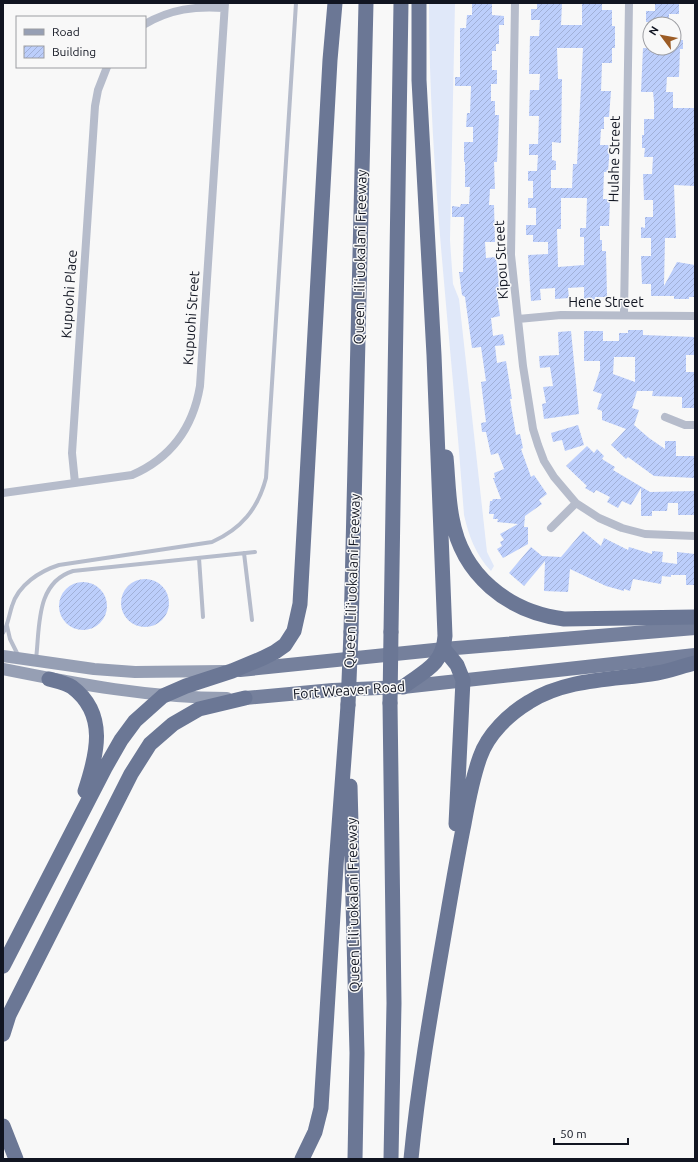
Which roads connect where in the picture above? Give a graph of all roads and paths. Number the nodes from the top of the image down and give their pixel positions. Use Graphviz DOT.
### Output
graph roads {
  1 [pos="296,3"];
  2 [pos="335,3"];
  3 [pos="366,3"];
  4 [pos="401,3"];
  5 [pos="419,3"];
  6 [pos="515,3"];
  7 [pos="629,3"];
  8 [pos="224,6"];
  9 [pos="146,24"];
  10 [pos="107,68"];
  11 [pos="624,314"];
  12 [pos="695,316"];
  13 [pos="518,319"];
  14 [pos="434,355"];
  15 [pos="665,417"];
  16 [pos="695,425"];
  17 [pos="75,483"];
  18 [pos="3,493"];
  19 [pos="576,502"];
  20 [pos="551,528"];
  21 [pos="695,536"];
  22 [pos="256,552"];
  23 [pos="244,553"];
  24 [pos="199,558"];
  25 [pos="203,617"];
  26 [pos="695,617"];
  27 [pos="252,620"];
  28 [pos="7,626"];
  29 [pos="695,628"];
  30 [pos="3,633"];
  31 [pos="444,649"];
  32 [pos="695,655"];
  33 [pos="3,656"];
  34 [pos="20,659"];
  35 [pos="36,662"];
  36 [pos="695,663"];
  37 [pos="3,669"];
  38 [pos="232,671"];
  39 [pos="49,679"];
  40 [pos="463,680"];
  41 [pos="403,687"];
  42 [pos="163,696"];
  43 [pos="245,698"];
  44 [pos="348,705"];
  45 [pos="75,824"];
  46 [pos="454,877"];
  47 [pos="3,966"];
  48 [pos="3,1034"];
  49 [pos="3,1126"];
  50 [pos="16,1159"];
  51 [pos="302,1159"];
  52 [pos="355,1159"];
  53 [pos="391,1159"];
  54 [pos="411,1159"];
  1 -- 28 [label="lane"];
  2 -- 38 [label="highway"];
  3 -- 44 [label="highway, Queen Liliʻuokalani Freeway, bridge"];
  4 -- 53 [label="highway, bridge"];
  5 -- 14 [label="highway"];
  6 -- 13 [label="street, Kipou Street"];
  7 -- 11 [label="street, Hulahe Street"];
  8 -- 9 [label="street"];
  8 -- 17 [label="street, Kupuohi Street"];
  10 -- 17 [label="street, Kupuohi Place"];
  11 -- 12 [label="street, Hene Street"];
  11 -- 13 [label="street, Hene Street"];
  13 -- 19 [label="street, Kipou Street"];
  14 -- 26 [label="highway"];
  14 -- 31 [label="highway"];
  15 -- 16 [label="street"];
  17 -- 18 [label="street, Kupuohi Street"];
  19 -- 20 [label="street"];
  19 -- 21 [label="street, Kipou Street"];
  22 -- 23 [label="lane"];
  23 -- 24 [label="lane"];
  23 -- 27 [label="lane"];
  24 -- 25 [label="lane"];
  24 -- 35 [label="lane"];
  28 -- 30 [label="lane"];
  28 -- 34 [label="lane"];
  29 -- 31 [label="highway"];
  31 -- 38 [label="highway"];
  31 -- 40 [label="highway"];
  31 -- 41 [label="highway"];
  32 -- 40 [label="highway, Fort Weaver Road"];
  33 -- 34 [label="main road"];
  34 -- 35 [label="main road"];
  35 -- 38 [label="main road"];
  36 -- 46 [label="highway"];
  37 -- 39 [label="main road, Fort Weaver Road"];
  38 -- 42 [label="highway"];
  39 -- 42 [label="main road, Fort Weaver Road"];
  39 -- 45 [label="highway"];
  40 -- 41 [label="highway, Fort Weaver Road"];
  40 -- 46 [label="highway"];
  41 -- 43 [label="highway, Fort Weaver Road"];
  42 -- 43 [label="main road, Fort Weaver Road"];
  42 -- 45 [label="highway"];
  43 -- 48 [label="highway"];
  44 -- 51 [label="highway"];
  44 -- 52 [label="highway, Queen Liliʻuokalani Freeway"];
  45 -- 47 [label="highway"];
  46 -- 54 [label="highway"];
  49 -- 50 [label="highway"];
}
